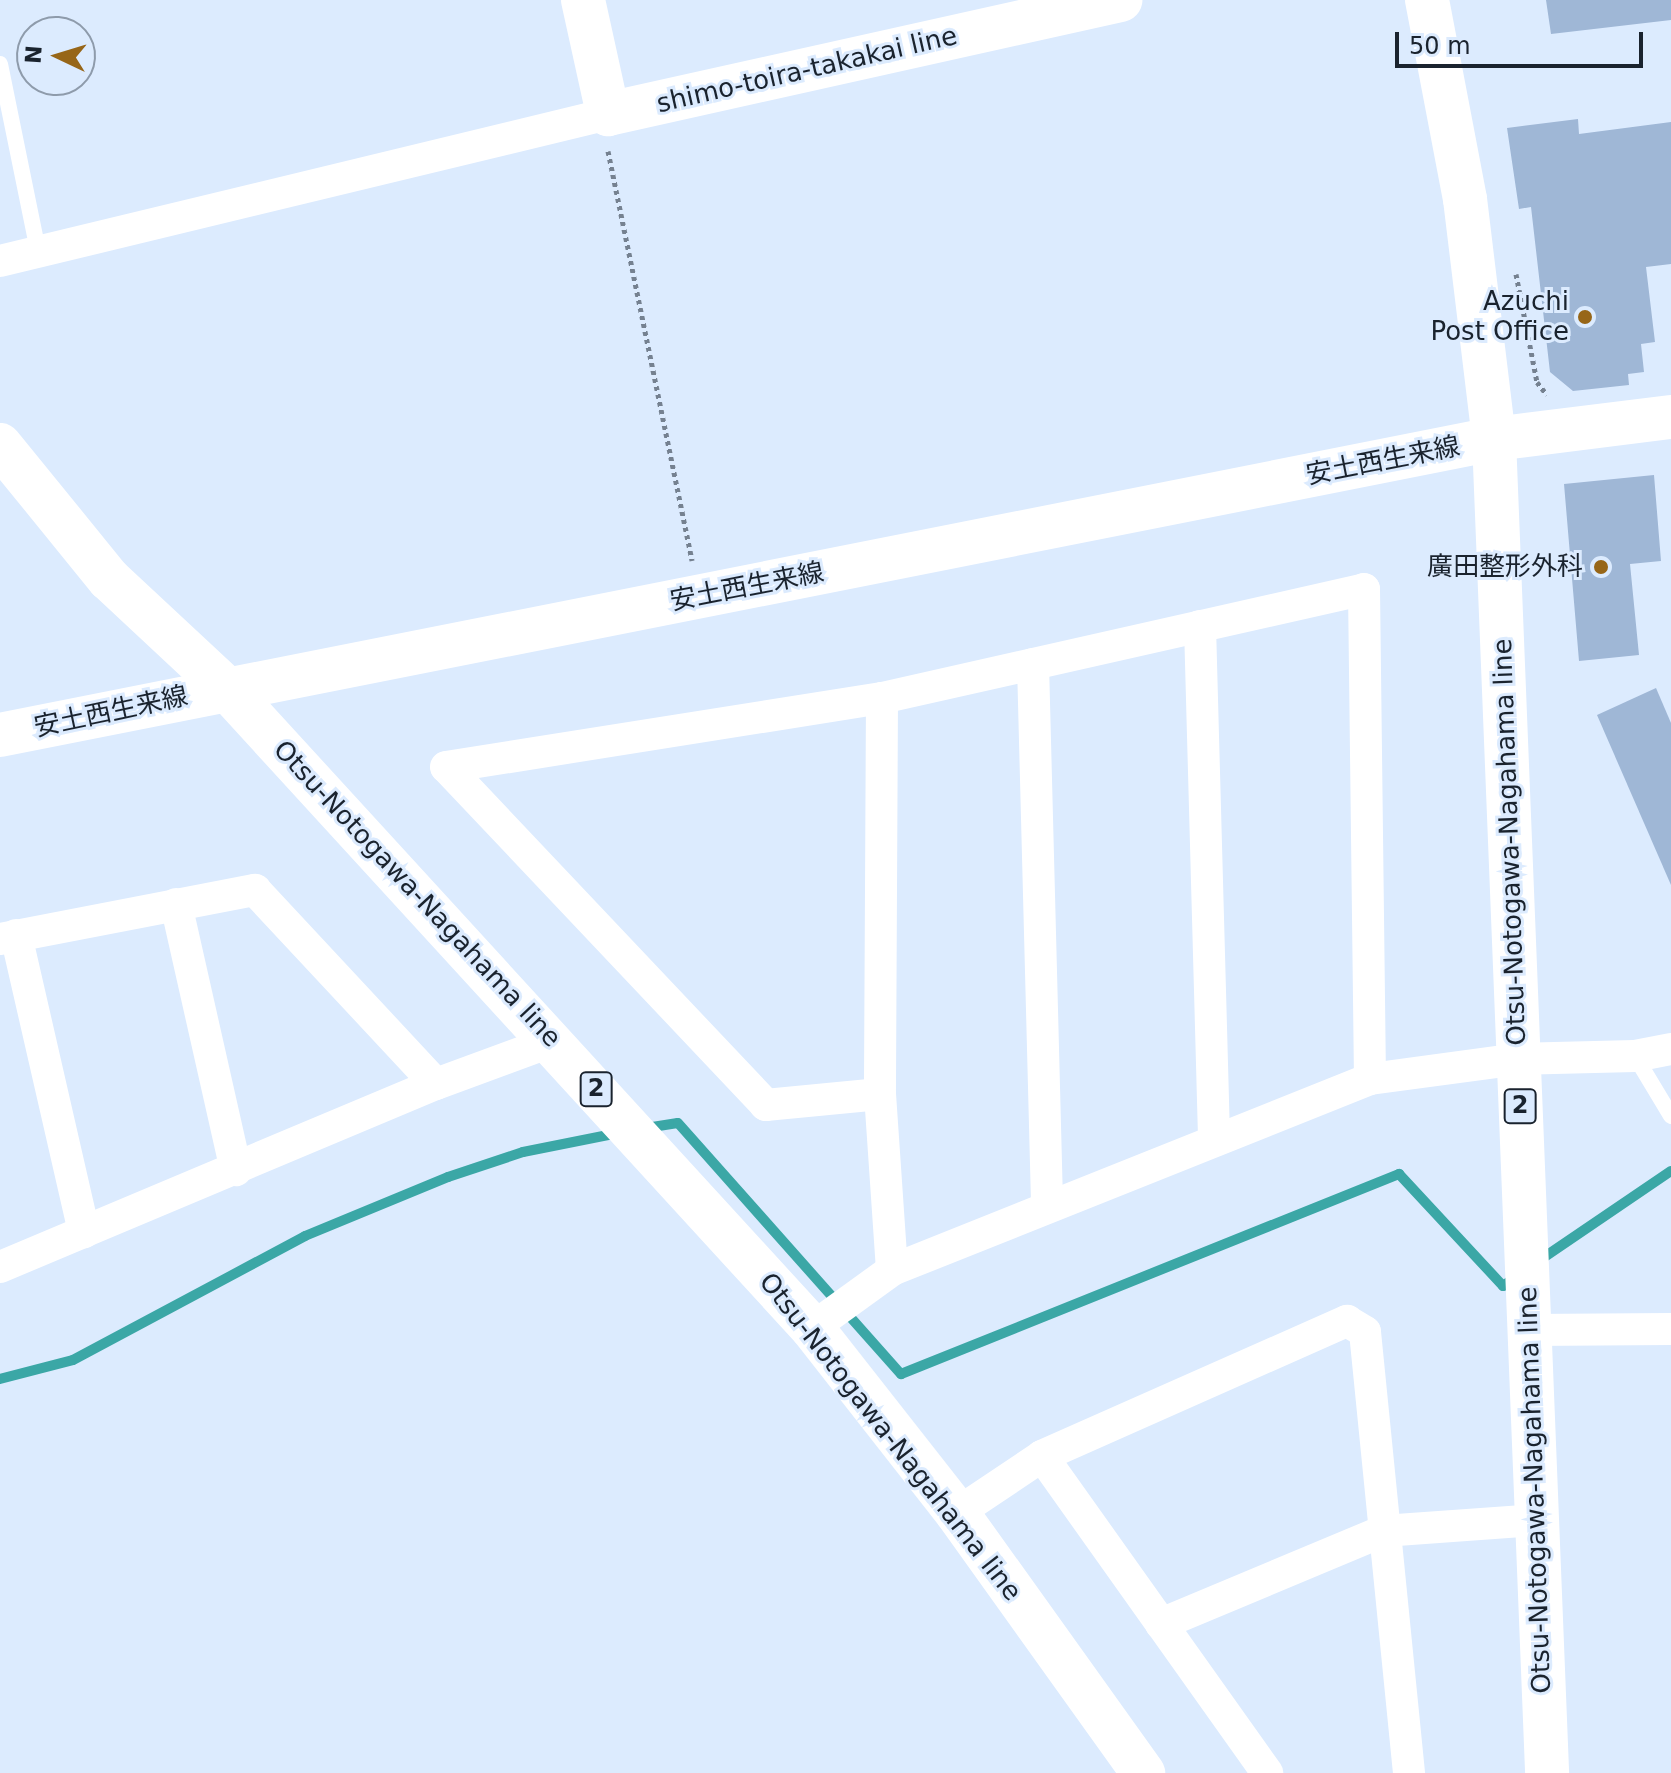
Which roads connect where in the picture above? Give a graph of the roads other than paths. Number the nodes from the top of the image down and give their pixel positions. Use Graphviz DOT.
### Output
graph roads {
  1 [pos="583,0"];
  2 [pos="1120,0"];
  3 [pos="1427,0"];
  4 [pos="0,64"];
  5 [pos="608,114"];
  6 [pos="38,250"];
  7 [pos="0,261"];
  8 [pos="1671,417"];
  9 [pos="1494,439"];
  10 [pos="2,453"];
  11 [pos="1200,626"];
  12 [pos="1033,664"];
  13 [pos="226,688"];
  14 [pos="882,698"];
  15 [pos="0,735"];
  16 [pos="176,904"];
  17 [pos="8,937"];
  18 [pos="553,1041"];
  19 [pos="1671,1049"];
  20 [pos="1635,1056"];
  21 [pos="1518,1059"];
  22 [pos="1370,1079"];
  23 [pos="436,1084"];
  24 [pos="880,1094"];
  25 [pos="1671,1116"];
  26 [pos="1214,1138"];
  27 [pos="236,1170"];
  28 [pos="1047,1204"];
  29 [pos="84,1232"];
  30 [pos="0,1267"];
  31 [pos="892,1270"];
  32 [pos="812,1328"];
  33 [pos="1670,1329"];
  34 [pos="1529,1330"];
  35 [pos="1671,1342"];
  36 [pos="1042,1456"];
  37 [pos="957,1513"];
  38 [pos="1536,1520"];
  39 [pos="1383,1531"];
  40 [pos="1161,1624"];
  41 [pos="1143,1773"];
  42 [pos="1267,1773"];
  43 [pos="1409,1773"];
  44 [pos="1547,1773"];
  1 -- 5 [label="main road"];
  2 -- 5 [label="main road, shimo-toira-takakai line"];
  3 -- 9 [label="main road"];
  4 -- 6 [label="lane"];
  5 -- 6 [label="street"];
  6 -- 7 [label="street"];
  8 -- 9 [label="main road"];
  9 -- 13 [label="main road, 安土西生来線"];
  9 -- 21 [label="main road, Otsu-Notogawa-Nagahama line / 2"];
  10 -- 13 [label="main road, Otsu-Notogawa-Nagahama line / 2"];
  11 -- 12 [label="street"];
  11 -- 22 [label="street"];
  11 -- 26 [label="street"];
  12 -- 14 [label="street"];
  12 -- 28 [label="street"];
  13 -- 15 [label="main road, 安土西生来線"];
  13 -- 18 [label="main road, Otsu-Notogawa-Nagahama line / 2"];
  14 -- 24 [label="street"];
  14 -- 24 [label="street"];
  16 -- 17 [label="street"];
  16 -- 23 [label="street"];
  16 -- 27 [label="street"];
  17 -- 29 [label="street"];
  18 -- 23 [label="street"];
  18 -- 32 [label="main road, Otsu-Notogawa-Nagahama line / 2"];
  19 -- 20 [label="street"];
  20 -- 21 [label="street"];
  20 -- 25 [label="lane"];
  21 -- 22 [label="street"];
  21 -- 34 [label="main road, Otsu-Notogawa-Nagahama line / 2"];
  22 -- 26 [label="street"];
  23 -- 27 [label="street"];
  24 -- 31 [label="street"];
  26 -- 28 [label="street"];
  27 -- 29 [label="street"];
  28 -- 31 [label="street"];
  29 -- 30 [label="street"];
  31 -- 32 [label="street"];
  32 -- 37 [label="main road, Otsu-Notogawa-Nagahama line / 2"];
  33 -- 34 [label="street"];
  33 -- 35 [label="street"];
  34 -- 38 [label="main road, Otsu-Notogawa-Nagahama line / 2"];
  36 -- 37 [label="street"];
  36 -- 39 [label="street"];
  36 -- 40 [label="street"];
  37 -- 41 [label="main road, Otsu-Notogawa-Nagahama line / 2"];
  38 -- 39 [label="street"];
  38 -- 44 [label="main road, Otsu-Notogawa-Nagahama line / 2"];
  39 -- 40 [label="street"];
  39 -- 43 [label="street"];
  40 -- 42 [label="street"];
}
